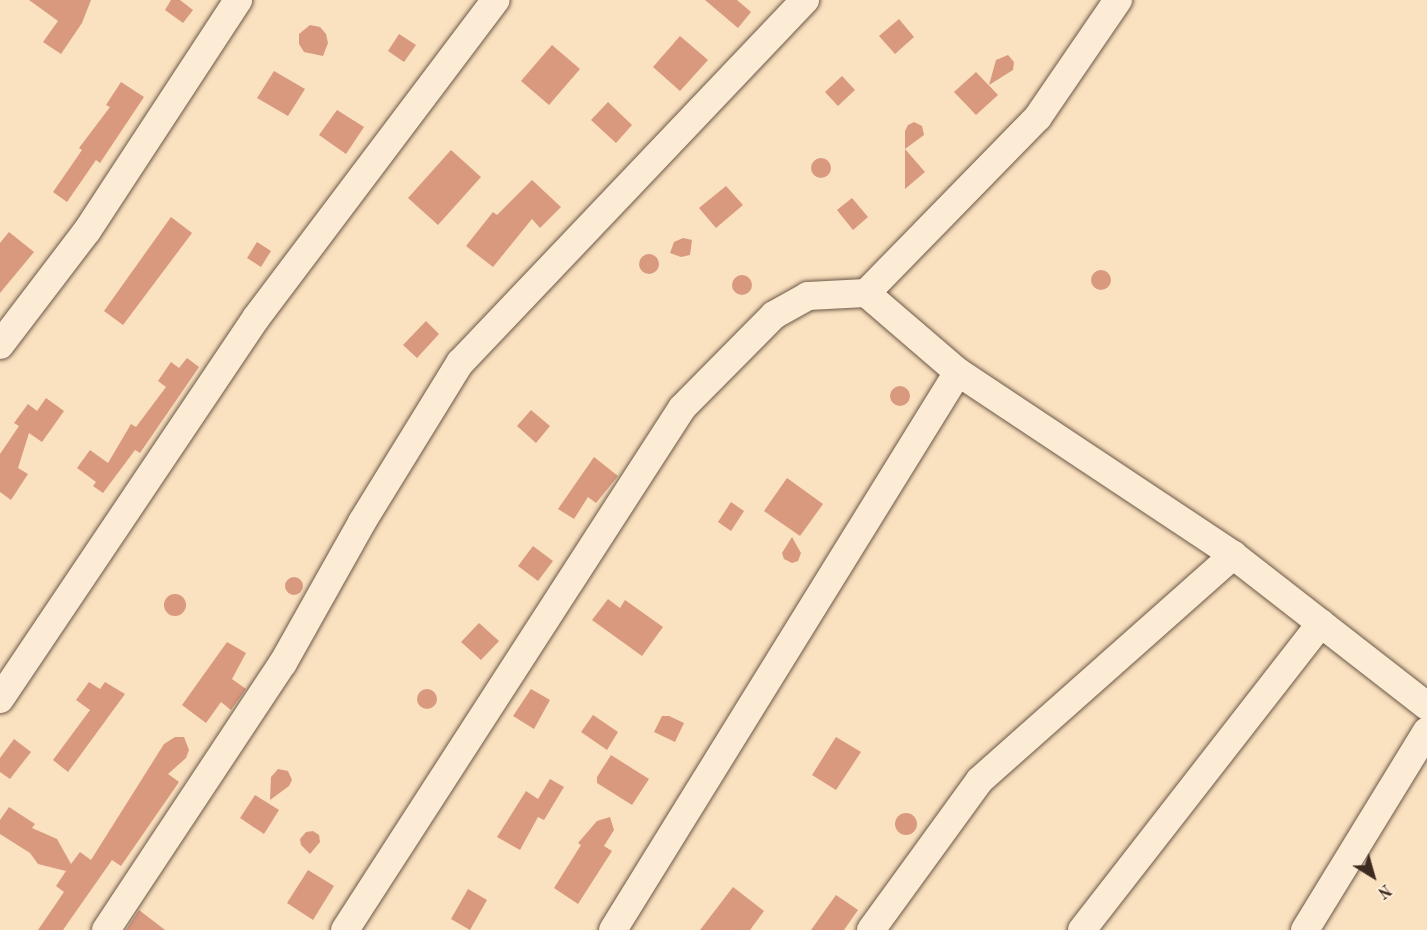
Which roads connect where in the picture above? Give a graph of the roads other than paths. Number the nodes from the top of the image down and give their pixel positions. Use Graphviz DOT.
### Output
graph roads {
  1 [pos="238,0"];
  2 [pos="496,0"];
  3 [pos="805,0"];
  4 [pos="1118,0"];
  5 [pos="866,293"];
  6 [pos="0,345"];
  7 [pos="958,372"];
  8 [pos="1233,555"];
  9 [pos="1321,623"];
  10 [pos="0,699"];
  11 [pos="1427,706"];
  12 [pos="1427,731"];
  13 [pos="106,930"];
  14 [pos="345,930"];
  15 [pos="613,930"];
  16 [pos="871,930"];
  17 [pos="1082,930"];
  18 [pos="1305,930"];
  1 -- 6 [label="street"];
  2 -- 10 [label="street"];
  3 -- 13 [label="street"];
  4 -- 5 [label="street"];
  5 -- 7 [label="street"];
  5 -- 14 [label="street"];
  7 -- 8 [label="street"];
  7 -- 15 [label="street"];
  8 -- 9 [label="street"];
  8 -- 16 [label="street"];
  9 -- 11 [label="street"];
  9 -- 17 [label="street"];
  12 -- 18 [label="street"];
}
